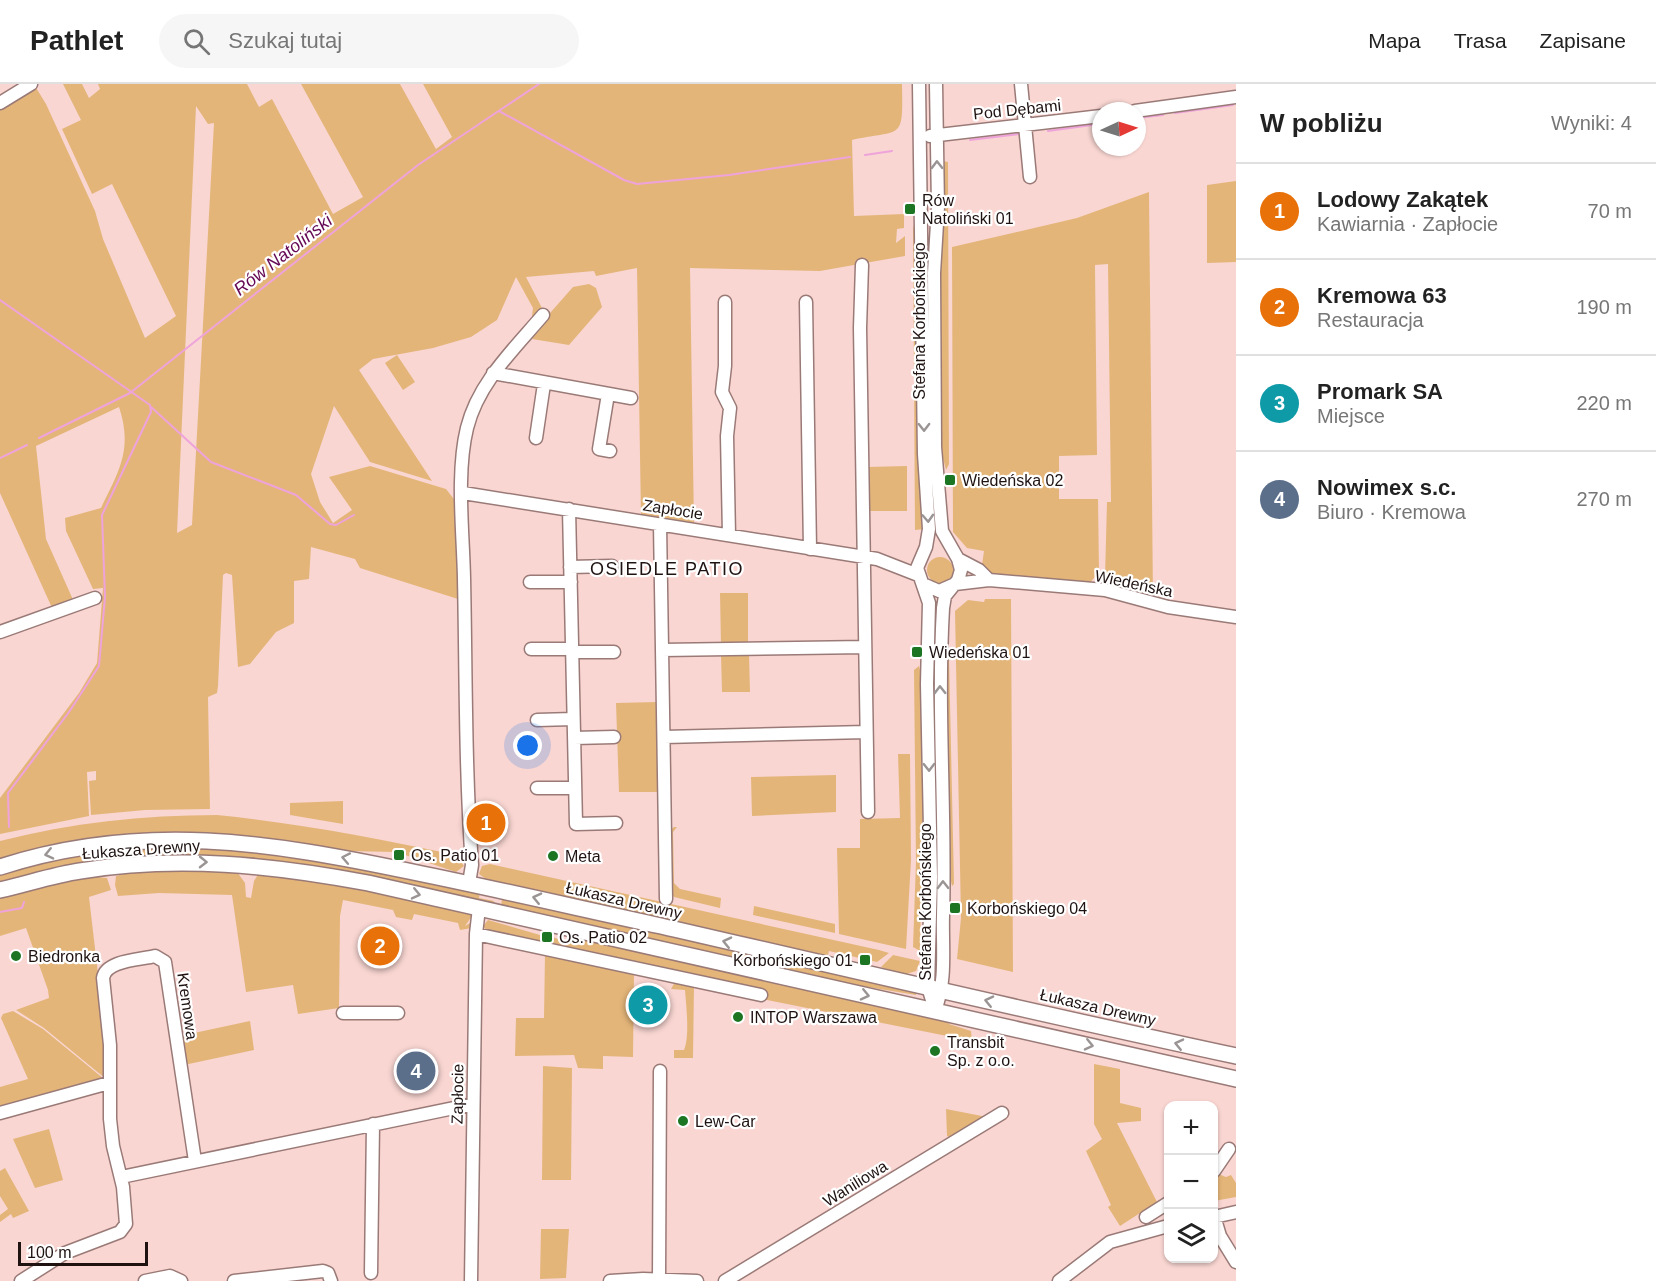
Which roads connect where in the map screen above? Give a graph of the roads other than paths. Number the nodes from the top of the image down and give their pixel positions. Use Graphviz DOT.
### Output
graph roads {
  1 [pos="31,84"];
  2 [pos="920,84"];
  3 [pos="936,84"];
  4 [pos="1021,84"];
  5 [pos="1236,97"];
  6 [pos="0,103"];
  7 [pos="1146,109"];
  8 [pos="1092,117"];
  9 [pos="1025,126"];
  10 [pos="937,135"];
  11 [pos="920,137"];
  12 [pos="1030,177"];
  13 [pos="862,265"];
  14 [pos="725,302"];
  15 [pos="807,302"];
  16 [pos="543,315"];
  17 [pos="494,373"];
  18 [pos="544,384"];
  19 [pos="608,394"];
  20 [pos="632,398"];
  21 [pos="536,438"];
  22 [pos="610,451"];
  23 [pos="463,493"];
  24 [pos="569,509"];
  25 [pos="660,524"];
  26 [pos="729,535"];
  27 [pos="810,549"];
  28 [pos="863,557"];
  29 [pos="957,557"];
  30 [pos="921,558"];
  31 [pos="877,559"];
  32 [pos="612,566"];
  33 [pos="570,567"];
  34 [pos="920,579"];
  35 [pos="989,580"];
  36 [pos="530,582"];
  37 [pos="571,582"];
  38 [pos="955,584"];
  39 [pos="95,598"];
  40 [pos="1236,617"];
  41 [pos="0,632"];
  42 [pos="865,647"];
  43 [pos="531,649"];
  44 [pos="572,650"];
  45 [pos="662,650"];
  46 [pos="614,652"];
  47 [pos="573,719"];
  48 [pos="537,720"];
  49 [pos="866,732"];
  50 [pos="614,737"];
  51 [pos="664,737"];
  52 [pos="574,738"];
  53 [pos="537,788"];
  54 [pos="575,788"];
  55 [pos="868,812"];
  56 [pos="616,823"];
  57 [pos="0,867"];
  58 [pos="469,883"];
  59 [pos="0,890"];
  60 [pos="666,899"];
  61 [pos="479,908"];
  62 [pos="476,934"];
  63 [pos="934,988"];
  64 [pos="761,995"];
  65 [pos="934,1010"];
  66 [pos="343,1013"];
  67 [pos="398,1013"];
  68 [pos="1236,1056"];
  69 [pos="660,1071"];
  70 [pos="1236,1079"];
  71 [pos="109,1083"];
  72 [pos="473,1104"];
  73 [pos="0,1113"];
  74 [pos="1002,1113"];
  75 [pos="373,1124"];
  76 [pos="1229,1149"];
  77 [pos="195,1161"];
  78 [pos="1218,1165"];
  79 [pos="120,1177"];
  80 [pos="1164,1206"];
  81 [pos="1236,1212"];
  82 [pos="1218,1216"];
  83 [pos="1146,1217"];
  84 [pos="1164,1227"];
  85 [pos="1218,1230"];
  86 [pos="1236,1262"];
  87 [pos="370,1273"];
  88 [pos="659,1279"];
  89 [pos="21,1281"];
  90 [pos="145,1281"];
  91 [pos="181,1281"];
  92 [pos="234,1281"];
  93 [pos="331,1281"];
  94 [pos="471,1281"];
  95 [pos="610,1281"];
  96 [pos="697,1281"];
  97 [pos="725,1281"];
  98 [pos="1059,1281"];
  1 -- 6 [label="street"];
  2 -- 11 [label="street, Stefana Korbońskiego"];
  3 -- 10 [label="street, Stefana Korbońskiego"];
  4 -- 9 [label="street"];
  5 -- 7 [label="street"];
  8 -- 9 [label="street, Pod Dębami"];
  9 -- 10 [label="street, Pod Dębami"];
  9 -- 12 [label="street"];
  10 -- 11 [label="street, Pod Dębami"];
  29 -- 10 [label="street, Stefana Korbońskiego, one-way"];
  11 -- 30 [label="street, Stefana Korbońskiego, one-way"];
  13 -- 28 [label="street"];
  14 -- 26 [label="street"];
  15 -- 27 [label="street"];
  16 -- 17 [label="street"];
  17 -- 18 [label="street"];
  17 -- 23 [label="street"];
  18 -- 19 [label="street"];
  18 -- 21 [label="street"];
  19 -- 20 [label="street"];
  19 -- 22 [label="street"];
  23 -- 24 [label="street, Zapłocie"];
  23 -- 58 [label="street"];
  24 -- 25 [label="street, Zapłocie"];
  24 -- 33 [label="street"];
  25 -- 26 [label="street, Zapłocie"];
  25 -- 45 [label="street"];
  26 -- 27 [label="street, Zapłocie"];
  27 -- 28 [label="street, Zapłocie"];
  28 -- 31 [label="street, Zapłocie"];
  28 -- 42 [label="street"];
  29 -- 30 [label="street"];
  29 -- 35 [label="street, Wiedeńska"];
  29 -- 38 [label="street, Stefana Korbońskiego"];
  30 -- 31 [label="street, Zapłocie"];
  30 -- 34 [label="street, Stefana Korbońskiego"];
  31 -- 34 [label="street, Zapłocie"];
  32 -- 33 [label="street"];
  33 -- 37 [label="street"];
  34 -- 38 [label="street"];
  34 -- 63 [label="street, Stefana Korbońskiego, one-way"];
  35 -- 38 [label="street, Wiedeńska"];
  35 -- 40 [label="street, Wiedeńska"];
  36 -- 37 [label="street"];
  37 -- 44 [label="street"];
  63 -- 38 [label="street, Stefana Korbońskiego, one-way"];
  39 -- 41 [label="street"];
  42 -- 45 [label="street"];
  42 -- 49 [label="street"];
  43 -- 44 [label="street"];
  44 -- 46 [label="street"];
  44 -- 47 [label="street"];
  45 -- 51 [label="street"];
  47 -- 48 [label="street"];
  47 -- 52 [label="street"];
  49 -- 51 [label="street"];
  49 -- 55 [label="street"];
  50 -- 52 [label="street"];
  51 -- 60 [label="street"];
  52 -- 54 [label="street"];
  53 -- 54 [label="street"];
  54 -- 56 [label="street"];
  58 -- 57 [label="main road, Łukasza Drewny, one-way"];
  63 -- 58 [label="main road, Łukasza Drewny, one-way"];
  59 -- 61 [label="main road, Łukasza Drewny, one-way"];
  61 -- 62 [label="street, Zapłocie"];
  61 -- 65 [label="main road, Łukasza Drewny, one-way"];
  62 -- 64 [label="street"];
  62 -- 72 [label="street, Zapłocie"];
  63 -- 65 [label="street, Stefana Korbońskiego"];
  68 -- 63 [label="main road, Łukasza Drewny, one-way"];
  65 -- 70 [label="main road, Łukasza Drewny, one-way"];
  66 -- 67 [label="street"];
  69 -- 88 [label="street"];
  71 -- 73 [label="street"];
  71 -- 77 [label="street, Kremowa"];
  71 -- 79 [label="street, Kremowa"];
  72 -- 75 [label="street"];
  72 -- 94 [label="street, Zapłocie"];
  74 -- 97 [label="street, Waniliowa"];
  75 -- 77 [label="street"];
  75 -- 87 [label="street"];
  76 -- 78 [label="street"];
  77 -- 79 [label="street"];
  79 -- 89 [label="street, Kremowa"];
  80 -- 83 [label="street"];
  81 -- 82 [label="street"];
  84 -- 98 [label="street"];
  85 -- 86 [label="street"];
  88 -- 95 [label="street"];
  88 -- 96 [label="street"];
  90 -- 91 [label="street"];
  92 -- 93 [label="street"];
}
